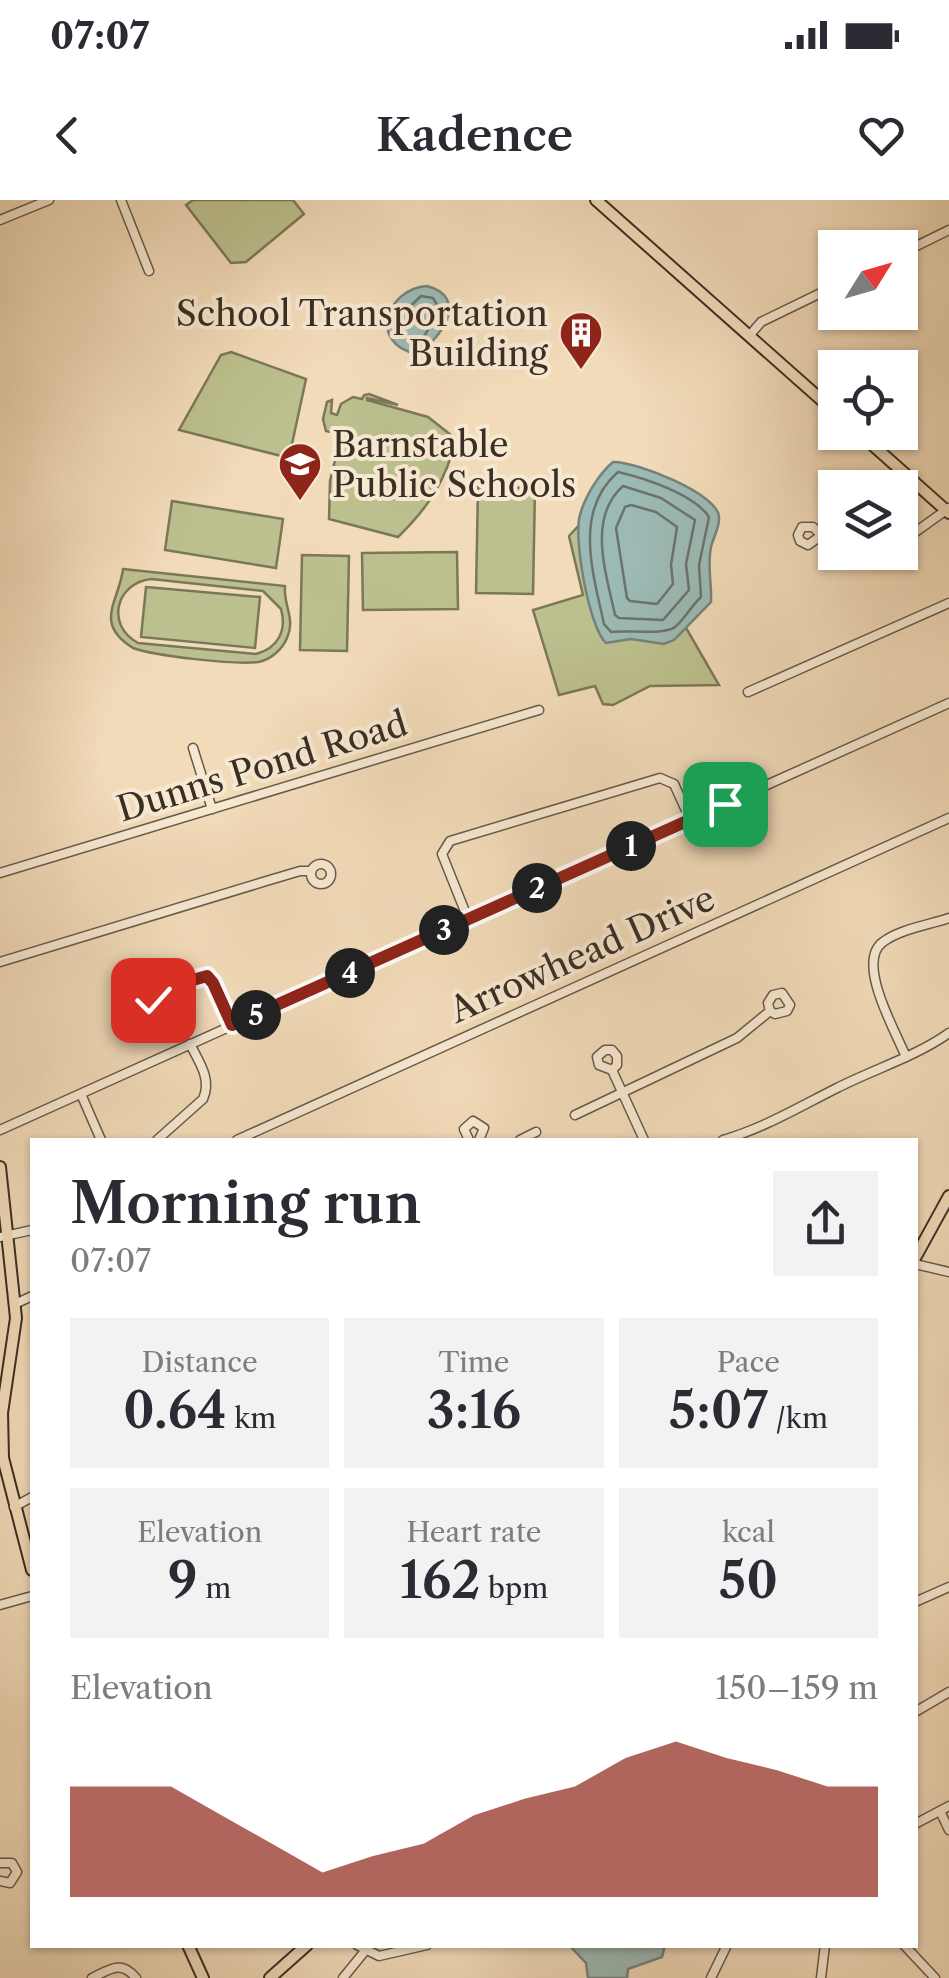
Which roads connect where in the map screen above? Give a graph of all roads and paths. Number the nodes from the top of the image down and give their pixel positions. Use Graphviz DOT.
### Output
graph roads {
  1 [pos="49,200"];
  2 [pos="121,200"];
  3 [pos="596,200"];
  4 [pos="0,220"];
  5 [pos="949,230"];
  6 [pos="918,245"];
  7 [pos="149,270"];
  8 [pos="818,294"];
  9 [pos="749,336"];
  10 [pos="818,397"];
  11 [pos="879,450"];
  12 [pos="948,510"];
  13 [pos="918,531"];
  14 [pos="949,603"];
  15 [pos="748,692"];
  16 [pos="949,702"];
  17 [pos="539,710"];
  18 [pos="193,748"];
  19 [pos="212,809"];
  20 [pos="949,818"];
  21 [pos="690,819"];
  22 [pos="311,872"];
  23 [pos="0,873"];
  24 [pos="949,918"];
  25 [pos="468,919"];
  26 [pos="0,962"];
  27 [pos="154,991"];
  28 [pos="770,1011"];
  29 [pos="232,1025"];
  30 [pos="949,1032"];
  31 [pos="190,1044"];
  32 [pos="906,1057"];
  33 [pos="612,1070"];
  34 [pos="622,1092"];
  35 [pos="82,1094"];
  36 [pos="575,1115"];
  37 [pos="0,1130"];
  38 [pos="536,1132"];
  39 [pos="170,1136"];
  40 [pos="100,1138"];
  41 [pos="241,1138"];
  42 [pos="467,1138"];
  43 [pos="481,1138"];
  44 [pos="524,1138"];
  45 [pos="643,1138"];
  46 [pos="729,1138"];
  47 [pos="0,1168"];
  48 [pos="949,1196"];
  49 [pos="30,1230"];
  50 [pos="4,1237"];
  51 [pos="918,1255"];
  52 [pos="918,1262"];
  53 [pos="949,1272"];
  54 [pos="30,1297"];
  55 [pos="16,1304"];
  56 [pos="30,1498"];
  57 [pos="14,1507"];
  58 [pos="30,1563"];
  59 [pos="949,1586"];
  60 [pos="30,1597"];
  61 [pos="918,1601"];
  62 [pos="0,1605"];
  63 [pos="949,1692"];
  64 [pos="918,1710"];
  65 [pos="949,1806"];
  66 [pos="940,1811"];
  67 [pos="918,1822"];
  68 [pos="949,1830"];
  69 [pos="0,1862"];
  70 [pos="0,1882"];
  71 [pos="189,1948"];
  72 [pos="303,1948"];
  73 [pos="361,1948"];
  74 [pos="414,1948"];
  75 [pos="726,1948"];
  76 [pos="825,1948"];
  77 [pos="907,1948"];
  78 [pos="92,1978"];
  79 [pos="136,1978"];
  80 [pos="203,1978"];
  81 [pos="270,1978"];
  82 [pos="343,1978"];
  83 [pos="711,1978"];
  84 [pos="821,1978"];
  85 [pos="935,1978"];
  1 -- 4 [label="street"];
  2 -- 7 [label="street"];
  3 -- 9 [label="main road"];
  5 -- 6 [label="street"];
  8 -- 9 [label="street"];
  9 -- 10 [label="main road"];
  11 -- 12 [label="main road"];
  12 -- 13 [label="street"];
  14 -- 15 [label="street"];
  16 -- 21 [label="street"];
  17 -- 19 [label="street, Dunns Pond Road"];
  18 -- 19 [label="street"];
  19 -- 23 [label="street, Dunns Pond Road"];
  20 -- 41 [label="street, Arrowhead Drive"];
  21 -- 25 [label="street"];
  21 -- 25 [label="street"];
  22 -- 26 [label="street"];
  24 -- 32 [label="street"];
  25 -- 29 [label="street"];
  27 -- 29 [label="street"];
  28 -- 34 [label="street"];
  29 -- 31 [label="street"];
  30 -- 32 [label="street"];
  31 -- 35 [label="street"];
  31 -- 39 [label="street"];
  32 -- 46 [label="street"];
  33 -- 34 [label="street"];
  34 -- 36 [label="street"];
  34 -- 45 [label="street"];
  35 -- 37 [label="street"];
  35 -- 40 [label="street"];
  38 -- 44 [label="street"];
  42 -- 43 [label="street"];
  47 -- 50 [label="main road"];
  48 -- 51 [label="main road"];
  49 -- 50 [label="street"];
  50 -- 55 [label="main road"];
  52 -- 53 [label="street"];
  54 -- 55 [label="street"];
  55 -- 57 [label="main road"];
  56 -- 57 [label="street"];
  57 -- 58 [label="main road"];
  59 -- 61 [label="street"];
  60 -- 62 [label="street"];
  63 -- 64 [label="street"];
  65 -- 66 [label="street"];
  66 -- 67 [label="street"];
  66 -- 68 [label="street"];
  69 -- 70 [label="street"];
  71 -- 80 [label="main road"];
  72 -- 81 [label="main road"];
  73 -- 74 [label="street"];
  73 -- 82 [label="street"];
  75 -- 83 [label="street"];
  76 -- 84 [label="street"];
  77 -- 85 [label="street"];
  78 -- 79 [label="street"];
}
